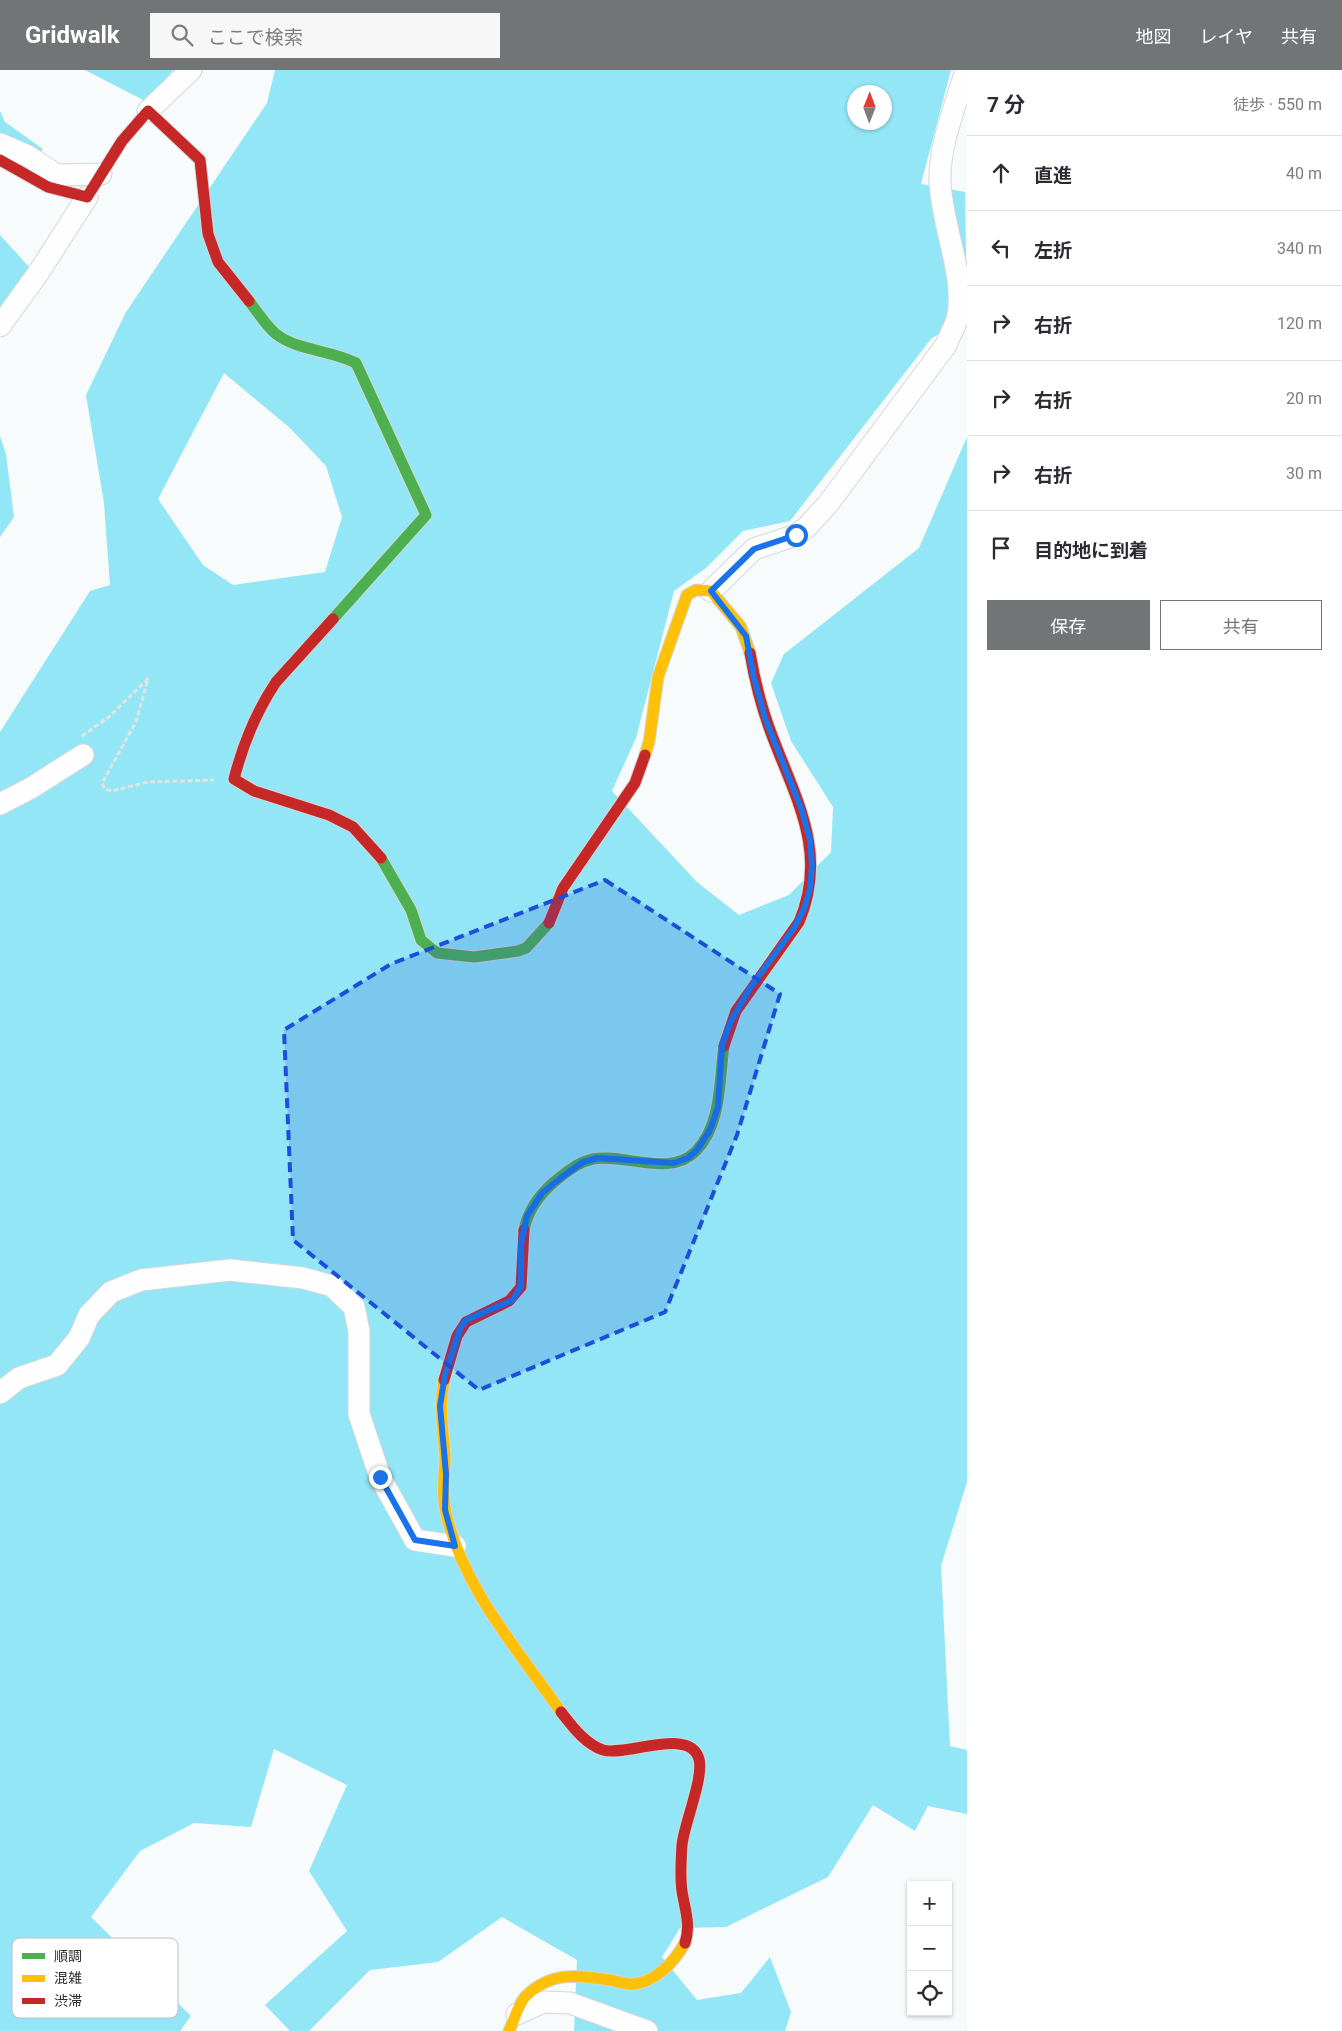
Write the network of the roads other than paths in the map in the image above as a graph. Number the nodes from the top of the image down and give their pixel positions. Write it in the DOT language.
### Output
graph roads {
  1 [pos="191,70"];
  2 [pos="966,70"];
  3 [pos="148,111"];
  4 [pos="0,144"];
  5 [pos="0,160"];
  6 [pos="101,174"];
  7 [pos="87,197"];
  8 [pos="0,326"];
  9 [pos="711,591"];
  10 [pos="81,747"];
  11 [pos="0,804"];
  12 [pos="0,1393"];
  13 [pos="455,1546"];
  14 [pos="513,2023"];
  15 [pos="647,2031"];
  1 -- 3 [label="street"];
  2 -- 9 [label="street"];
  3 -- 6 [label="street"];
  3 -- 9 [label="street"];
  4 -- 6 [label="street"];
  5 -- 7 [label="street"];
  6 -- 7 [label="street"];
  7 -- 8 [label="street"];
  9 -- 13 [label="street"];
  10 -- 11 [label="street"];
  12 -- 13 [label="street"];
  13 -- 14 [label="street"];
  14 -- 15 [label="street"];
}
